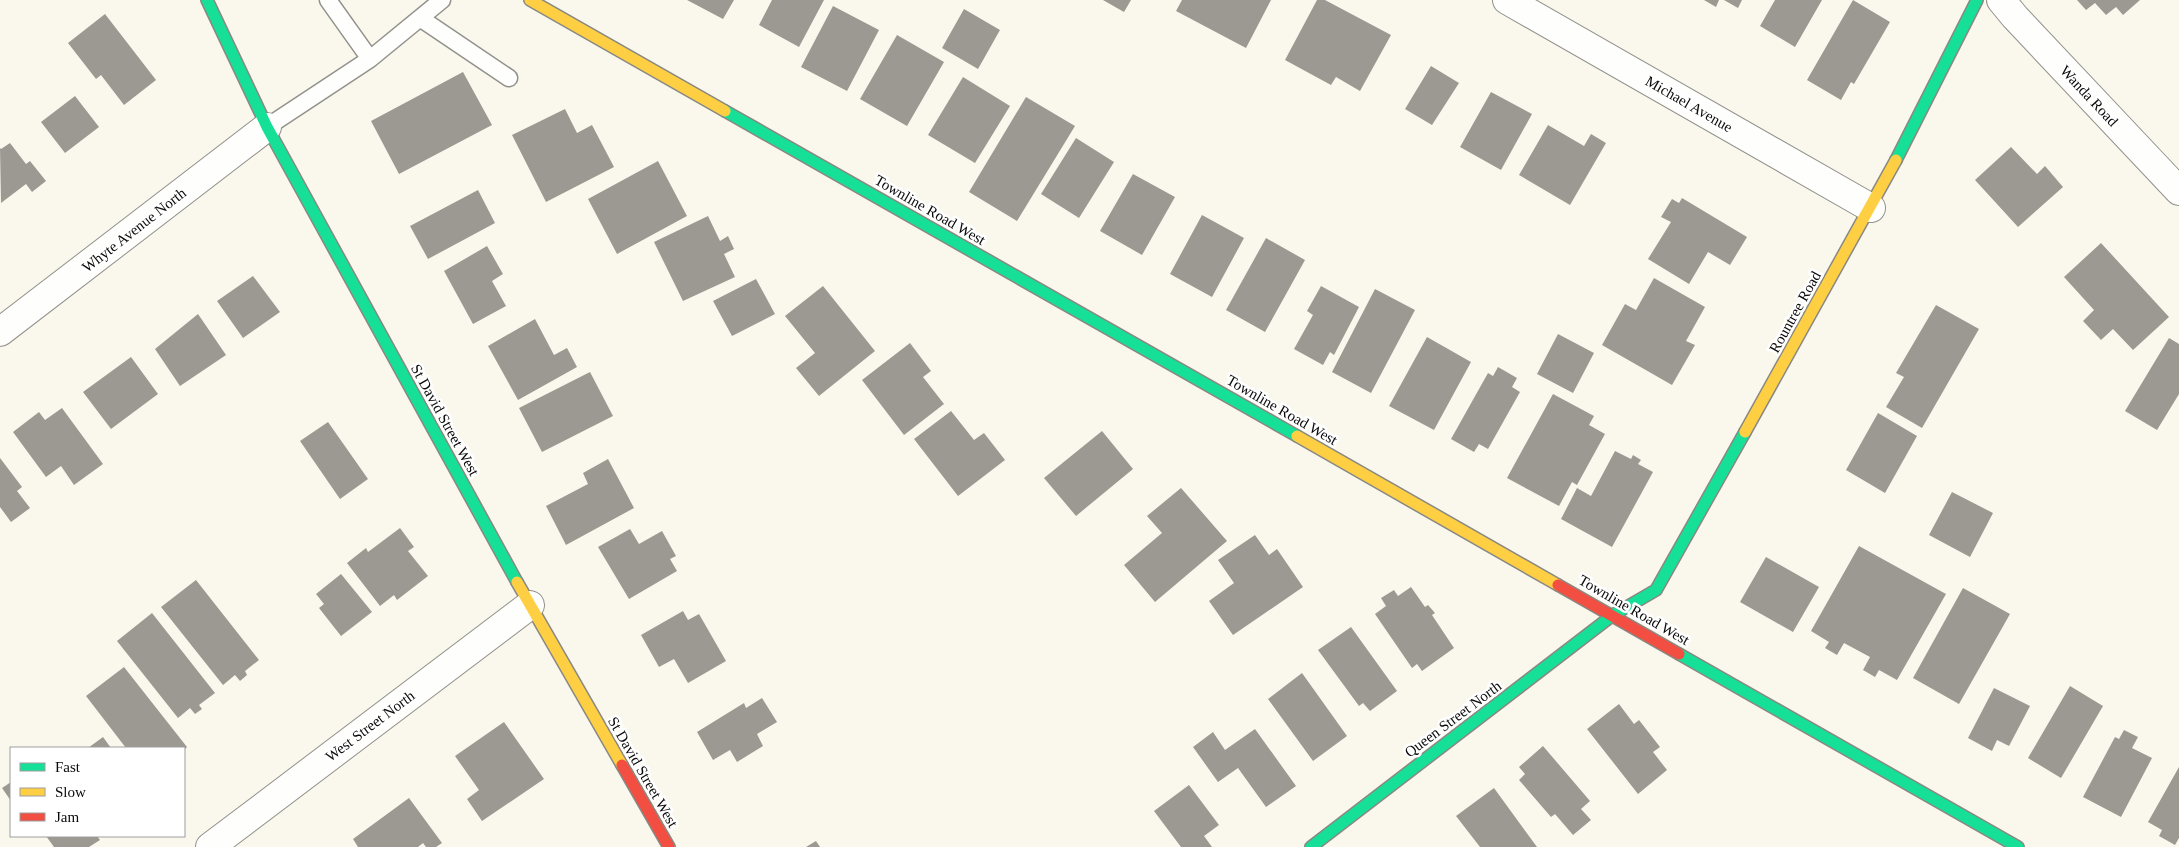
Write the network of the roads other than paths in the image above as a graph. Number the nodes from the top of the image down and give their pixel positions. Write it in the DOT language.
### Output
graph roads {
  1 [pos="207,0"];
  2 [pos="328,0"];
  3 [pos="442,0"];
  4 [pos="530,0"];
  5 [pos="1507,0"];
  6 [pos="1977,0"];
  7 [pos="2001,0"];
  8 [pos="420,18"];
  9 [pos="370,59"];
  10 [pos="509,78"];
  11 [pos="267,127"];
  12 [pos="2179,192"];
  13 [pos="1870,208"];
  14 [pos="0,332"];
  15 [pos="530,605"];
  16 [pos="1613,615"];
  17 [pos="210,847"];
  18 [pos="669,847"];
  19 [pos="1311,847"];
  20 [pos="2018,847"];
  1 -- 11 [label="street, St David Street West"];
  2 -- 9 [label="lane"];
  3 -- 8 [label="lane"];
  4 -- 16 [label="street, Townline Road West"];
  5 -- 13 [label="street, Michael Avenue"];
  6 -- 13 [label="street, Rountree Road"];
  7 -- 12 [label="street, Wanda Road"];
  8 -- 9 [label="lane"];
  8 -- 10 [label="lane"];
  9 -- 11 [label="lane"];
  11 -- 14 [label="street, Whyte Avenue North"];
  11 -- 15 [label="street, St David Street West"];
  13 -- 16 [label="street, Rountree Road"];
  15 -- 17 [label="street, West Street North"];
  15 -- 18 [label="street, St David Street West"];
  16 -- 19 [label="street, Queen Street North"];
  16 -- 20 [label="street, Townline Road West"];
}
